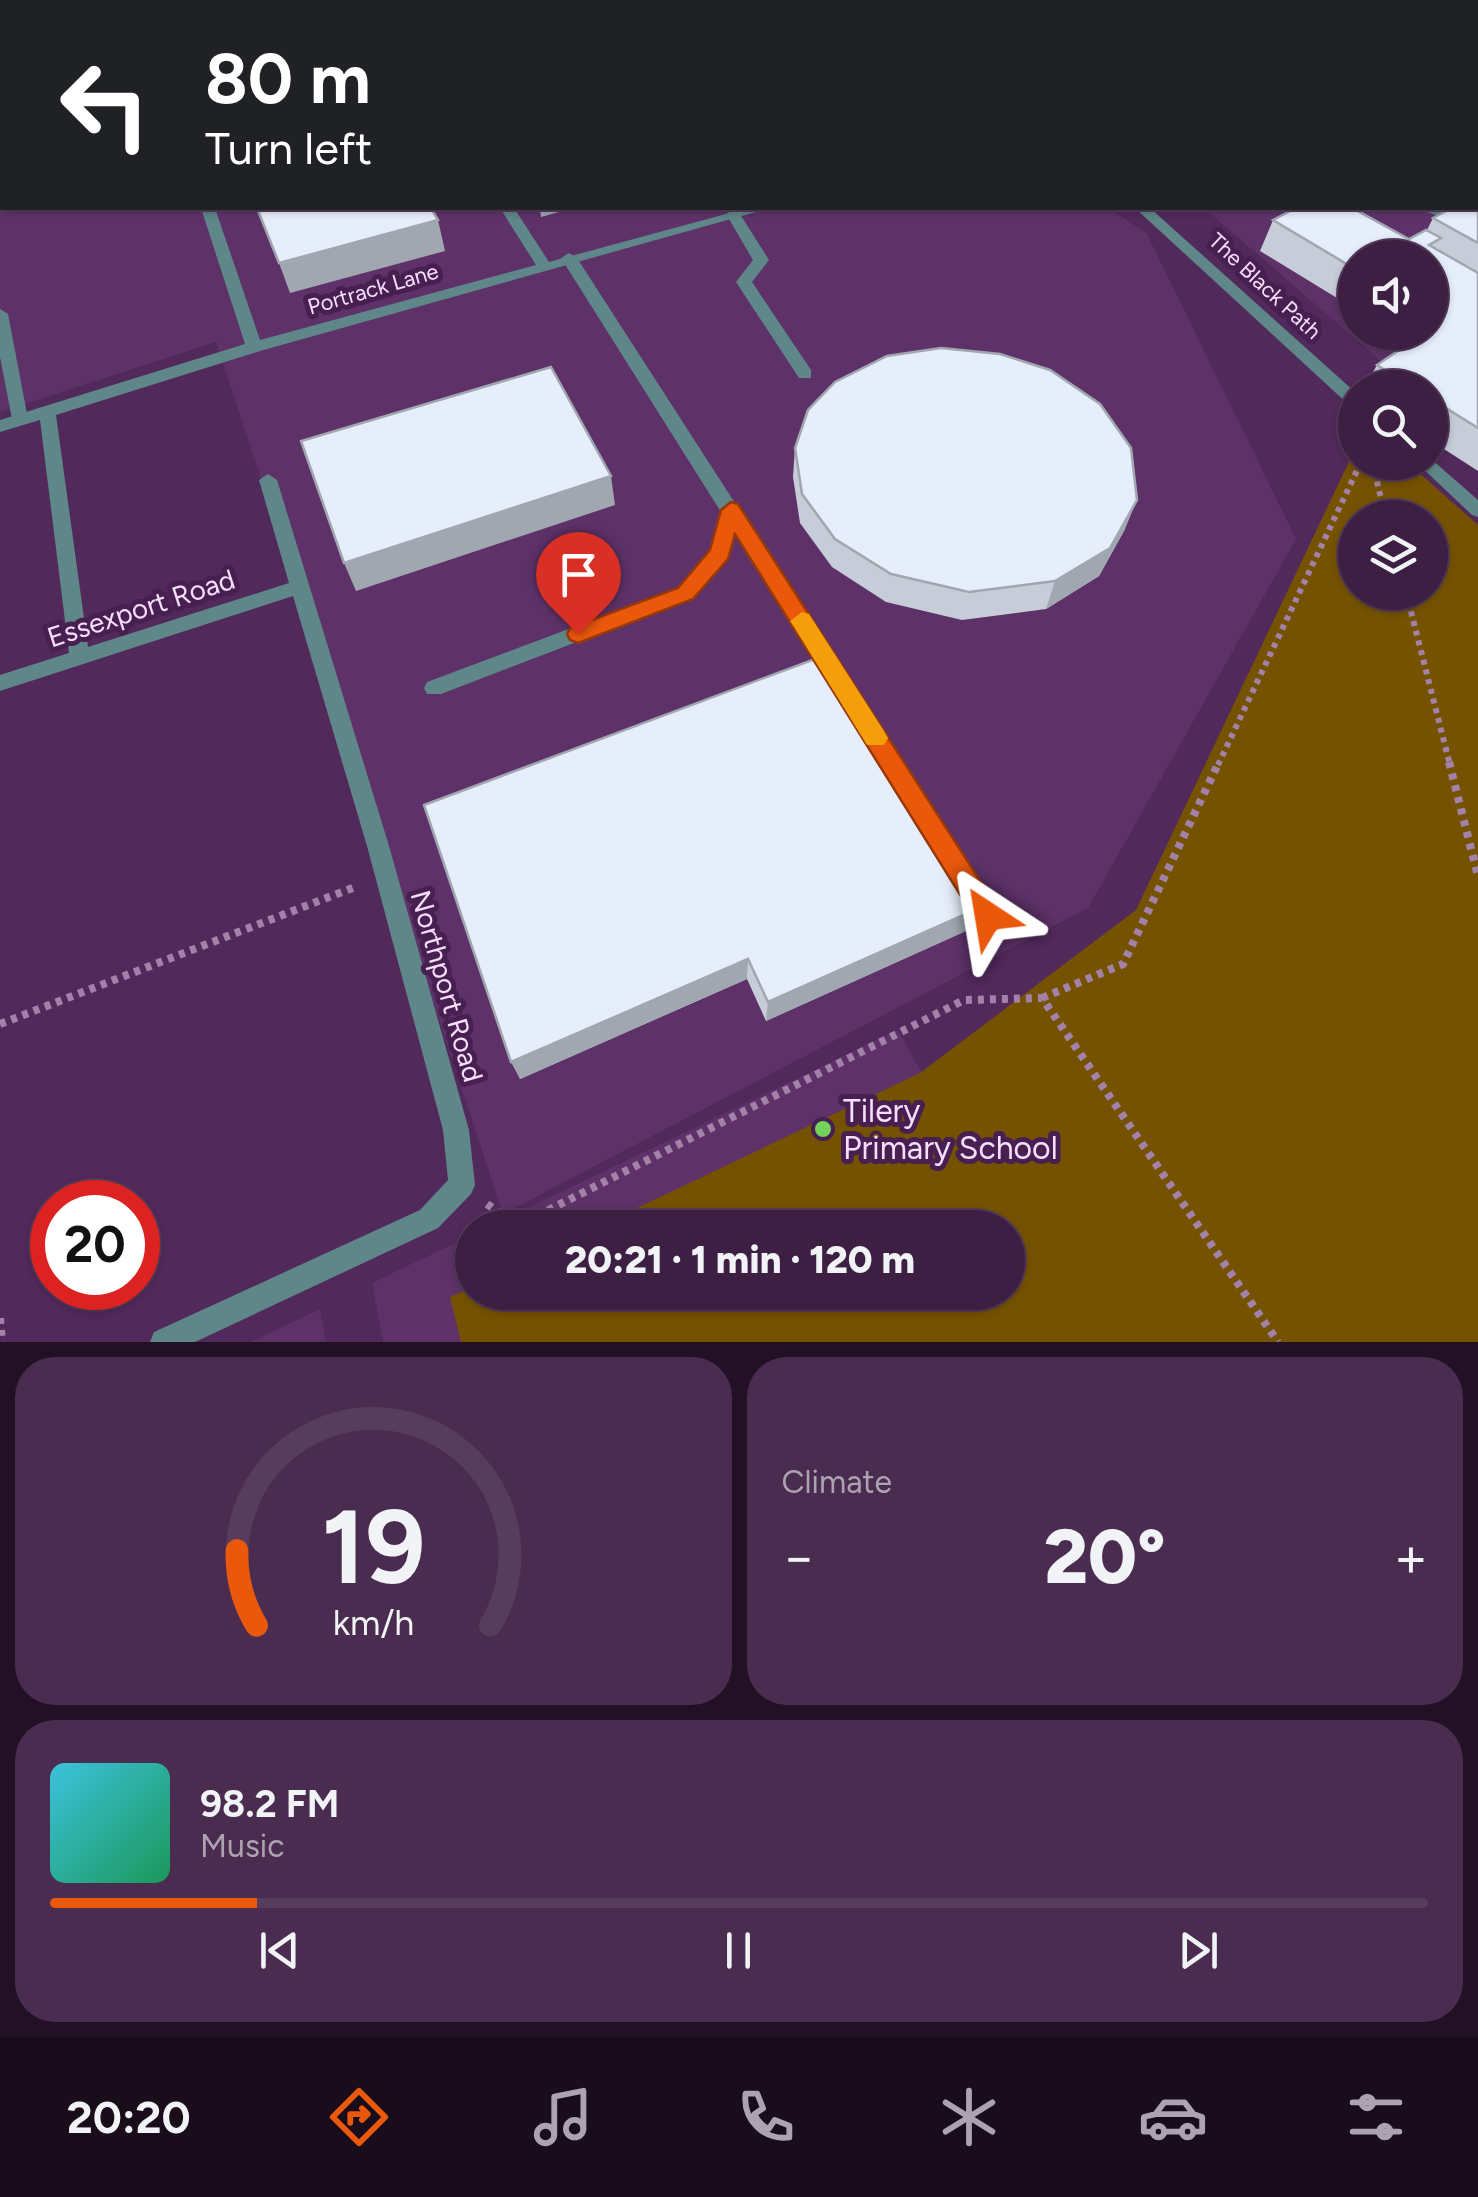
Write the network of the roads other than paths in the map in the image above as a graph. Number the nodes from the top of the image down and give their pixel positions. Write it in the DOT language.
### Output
graph roads {
  1 [pos="209,210"];
  2 [pos="508,210"];
  3 [pos="753,210"];
  4 [pos="1144,210"];
  5 [pos="1429,210"];
  6 [pos="733,214"];
  7 [pos="1478,225"];
  8 [pos="569,258"];
  9 [pos="543,264"];
  10 [pos="0,314"];
  11 [pos="254,346"];
  12 [pos="805,374"];
  13 [pos="1338,386"];
  14 [pos="47,410"];
  15 [pos="20,419"];
  16 [pos="0,426"];
  17 [pos="268,480"];
  18 [pos="1444,480"];
  19 [pos="731,510"];
  20 [pos="1478,510"];
  21 [pos="299,587"];
  22 [pos="79,656"];
  23 [pos="0,683"];
  24 [pos="434,688"];
  25 [pos="988,916"];
  26 [pos="164,1342"];
  1 -- 11 [label="street"];
  2 -- 9 [label="street"];
  3 -- 6 [label="street, Portrack Lane"];
  4 -- 13 [label="street, The Black Path"];
  5 -- 7 [label="street"];
  6 -- 8 [label="street, Portrack Lane"];
  6 -- 12 [label="street"];
  8 -- 9 [label="street, Portrack Lane"];
  8 -- 19 [label="street"];
  9 -- 11 [label="street, Portrack Lane"];
  10 -- 15 [label="street"];
  11 -- 14 [label="street, Portrack Lane"];
  14 -- 15 [label="street, Portrack Lane"];
  14 -- 22 [label="street"];
  15 -- 16 [label="street, Portrack Lane"];
  17 -- 21 [label="street, Northport Road"];
  18 -- 20 [label="street"];
  19 -- 24 [label="street"];
  19 -- 25 [label="street"];
  21 -- 22 [label="street, Essexport Road"];
  21 -- 26 [label="street, Northport Road"];
  22 -- 23 [label="street, Essexport Road"];
}
